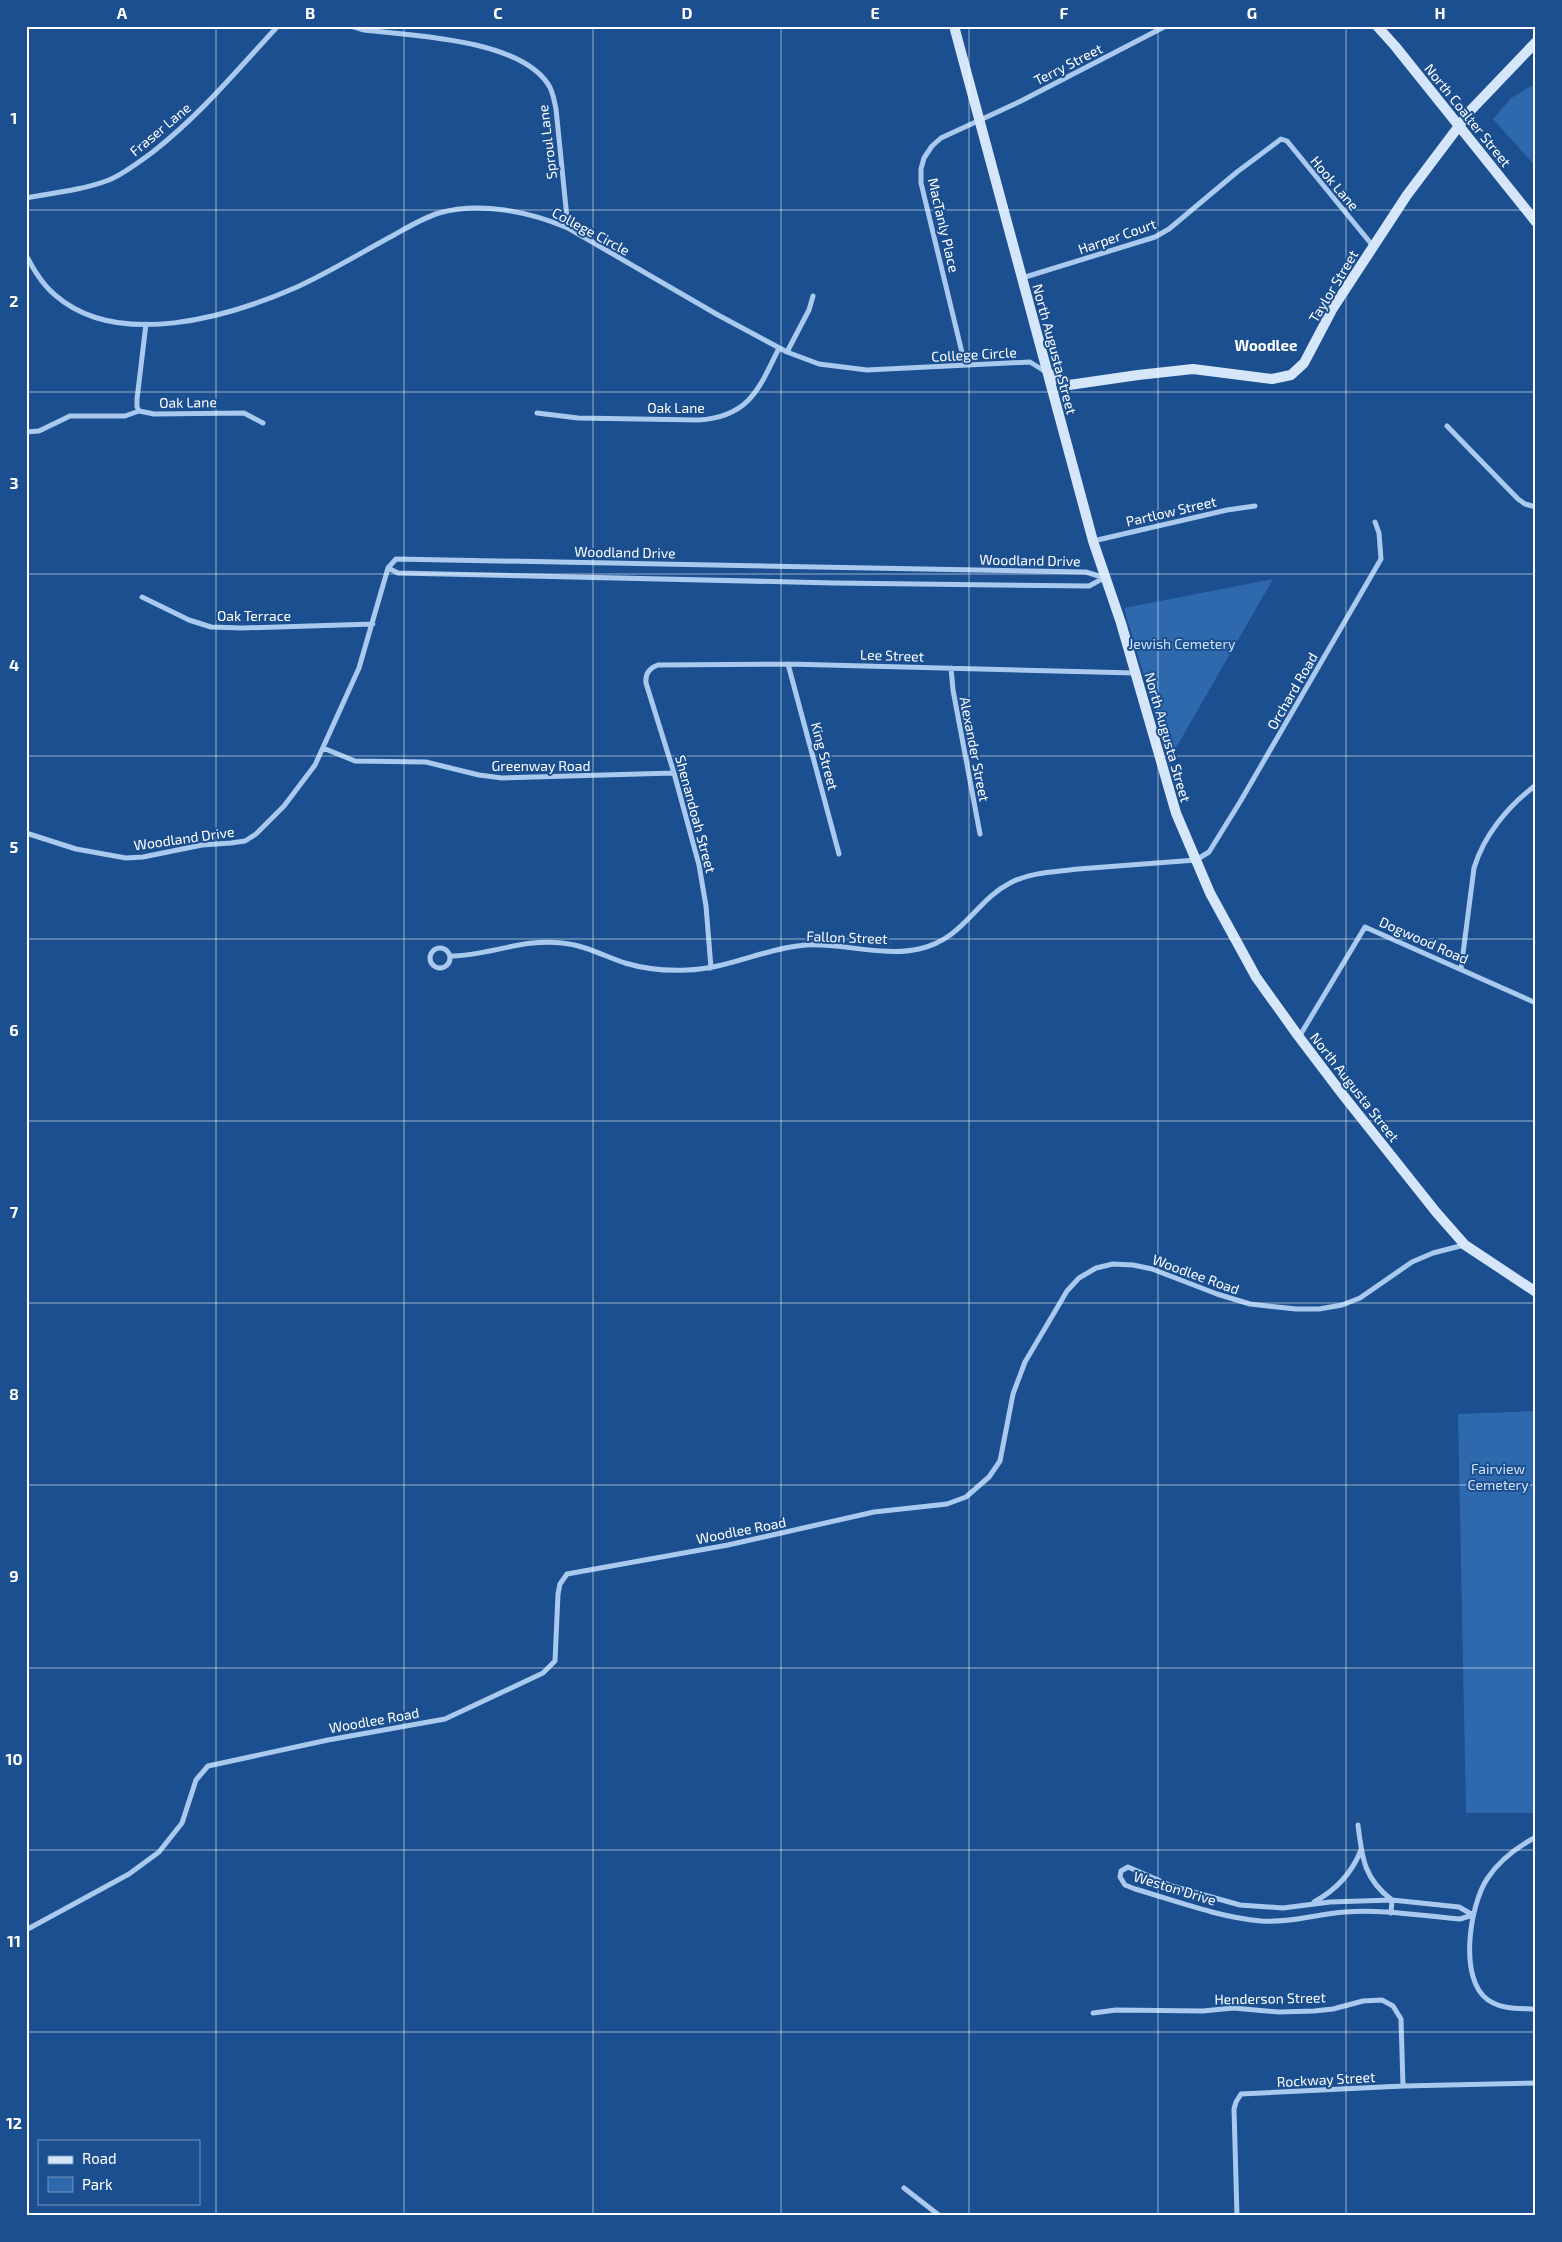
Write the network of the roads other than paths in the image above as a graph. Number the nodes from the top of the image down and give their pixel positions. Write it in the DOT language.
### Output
graph roads {
  1 [pos="278,26"];
  2 [pos="351,26"];
  3 [pos="954,26"];
  4 [pos="1166,26"];
  5 [pos="1377,26"];
  6 [pos="1536,42"];
  7 [pos="981,121"];
  8 [pos="1459,128"];
  9 [pos="1278,139"];
  10 [pos="26,198"];
  11 [pos="1536,222"];
  12 [pos="568,228"];
  13 [pos="1373,246"];
  14 [pos="26,255"];
  15 [pos="1022,278"];
  16 [pos="813,296"];
  17 [pos="146,324"];
  18 [pos="779,348"];
  19 [pos="787,352"];
  20 [pos="965,365"];
  21 [pos="1049,374"];
  22 [pos="139,411"];
  23 [pos="537,413"];
  24 [pos="263,423"];
  25 [pos="1447,426"];
  26 [pos="26,432"];
  27 [pos="1255,506"];
  28 [pos="1536,507"];
  29 [pos="1375,522"];
  30 [pos="1093,541"];
  31 [pos="388,568"];
  32 [pos="1105,578"];
  33 [pos="142,597"];
  34 [pos="373,624"];
  35 [pos="788,664"];
  36 [pos="951,668"];
  37 [pos="649,670"];
  38 [pos="1135,673"];
  39 [pos="323,748"];
  40 [pos="674,773"];
  41 [pos="1536,785"];
  42 [pos="26,833"];
  43 [pos="980,834"];
  44 [pos="839,854"];
  45 [pos="1196,860"];
  46 [pos="450,956"];
  47 [pos="710,968"];
  48 [pos="1461,968"];
  49 [pos="1536,1003"];
  50 [pos="1299,1037"];
  51 [pos="1465,1245"];
  52 [pos="1514,1278"];
  53 [pos="1536,1292"];
  54 [pos="1536,1298"];
  55 [pos="1358,1825"];
  56 [pos="1536,1837"];
  57 [pos="1361,1850"];
  58 [pos="1392,1900"];
  59 [pos="1310,1904"];
  60 [pos="1392,1913"];
  61 [pos="1472,1915"];
  62 [pos="26,1930"];
  63 [pos="1536,2008"];
  64 [pos="1093,2013"];
  65 [pos="1536,2083"];
  66 [pos="1402,2086"];
  67 [pos="904,2188"];
  68 [pos="940,2216"];
  69 [pos="1237,2216"];
  1 -- 10 [label="street, Fraser Lane"];
  2 -- 12 [label="street, Sproul Lane"];
  3 -- 7 [label="main road, North Augusta Street"];
  4 -- 7 [label="street, Terry Street"];
  5 -- 8 [label="main road, North Coalter Street"];
  6 -- 8 [label="main road, Taylor Street"];
  7 -- 15 [label="main road, North Augusta Street"];
  7 -- 20 [label="street, MacTanly Place"];
  8 -- 11 [label="main road, North Coalter Street"];
  8 -- 13 [label="main road, Taylor Street"];
  9 -- 13 [label="street, Hook Lane"];
  9 -- 15 [label="street, Harper Court"];
  12 -- 17 [label="street, College Circle"];
  12 -- 18 [label="street, College Circle"];
  13 -- 21 [label="main road, Taylor Street"];
  14 -- 17 [label="street, College Circle"];
  15 -- 21 [label="main road, North Augusta Street"];
  16 -- 19 [label="street"];
  17 -- 22 [label="street, Oak Lane"];
  18 -- 19 [label="street, College Circle"];
  18 -- 23 [label="street, Oak Lane"];
  19 -- 20 [label="street, College Circle"];
  20 -- 21 [label="street, College Circle"];
  21 -- 30 [label="main road, North Augusta Street"];
  22 -- 24 [label="street, Oak Lane"];
  22 -- 26 [label="street"];
  25 -- 28 [label="street"];
  27 -- 30 [label="street, Partlow Street"];
  29 -- 45 [label="street, Orchard Road"];
  30 -- 32 [label="main road, North Augusta Street"];
  31 -- 32 [label="street, Woodland Drive"];
  31 -- 32 [label="street, Woodland Drive"];
  31 -- 34 [label="street, Woodland Drive"];
  32 -- 38 [label="main road, North Augusta Street"];
  33 -- 34 [label="street, Oak Terrace"];
  34 -- 39 [label="street, Woodland Drive"];
  35 -- 36 [label="street, Lee Street"];
  35 -- 37 [label="street, Lee Street"];
  35 -- 44 [label="street, King Street"];
  36 -- 38 [label="street, Lee Street"];
  36 -- 43 [label="street, Alexander Street"];
  37 -- 40 [label="street, Shenandoah Street"];
  38 -- 45 [label="main road, North Augusta Street"];
  39 -- 40 [label="street, Greenway Road"];
  39 -- 42 [label="street, Woodland Drive"];
  40 -- 47 [label="street, Shenandoah Street"];
  41 -- 48 [label="street"];
  45 -- 47 [label="street, Fallon Street"];
  45 -- 50 [label="main road, North Augusta Street"];
  46 -- 47 [label="street, Fallon Street"];
  48 -- 49 [label="street, Dogwood Road"];
  48 -- 50 [label="street, Dogwood Road"];
  50 -- 51 [label="main road, North Augusta Street"];
  51 -- 52 [label="main road, North Augusta Street"];
  51 -- 62 [label="street, Woodlee Road"];
  52 -- 53 [label="main road, North Augusta Street"];
  52 -- 54 [label="main road"];
  55 -- 57 [label="street"];
  56 -- 61 [label="street"];
  57 -- 58 [label="street"];
  57 -- 59 [label="street"];
  58 -- 59 [label="street, Weston Drive"];
  58 -- 60 [label="street"];
  58 -- 61 [label="street, Weston Drive"];
  59 -- 60 [label="street, Weston Drive"];
  60 -- 61 [label="street, Weston Drive"];
  61 -- 63 [label="street"];
  64 -- 66 [label="street, Henderson Street"];
  65 -- 66 [label="street, Rockway Street"];
  66 -- 69 [label="street, Rockway Street"];
  67 -- 68 [label="street"];
}
